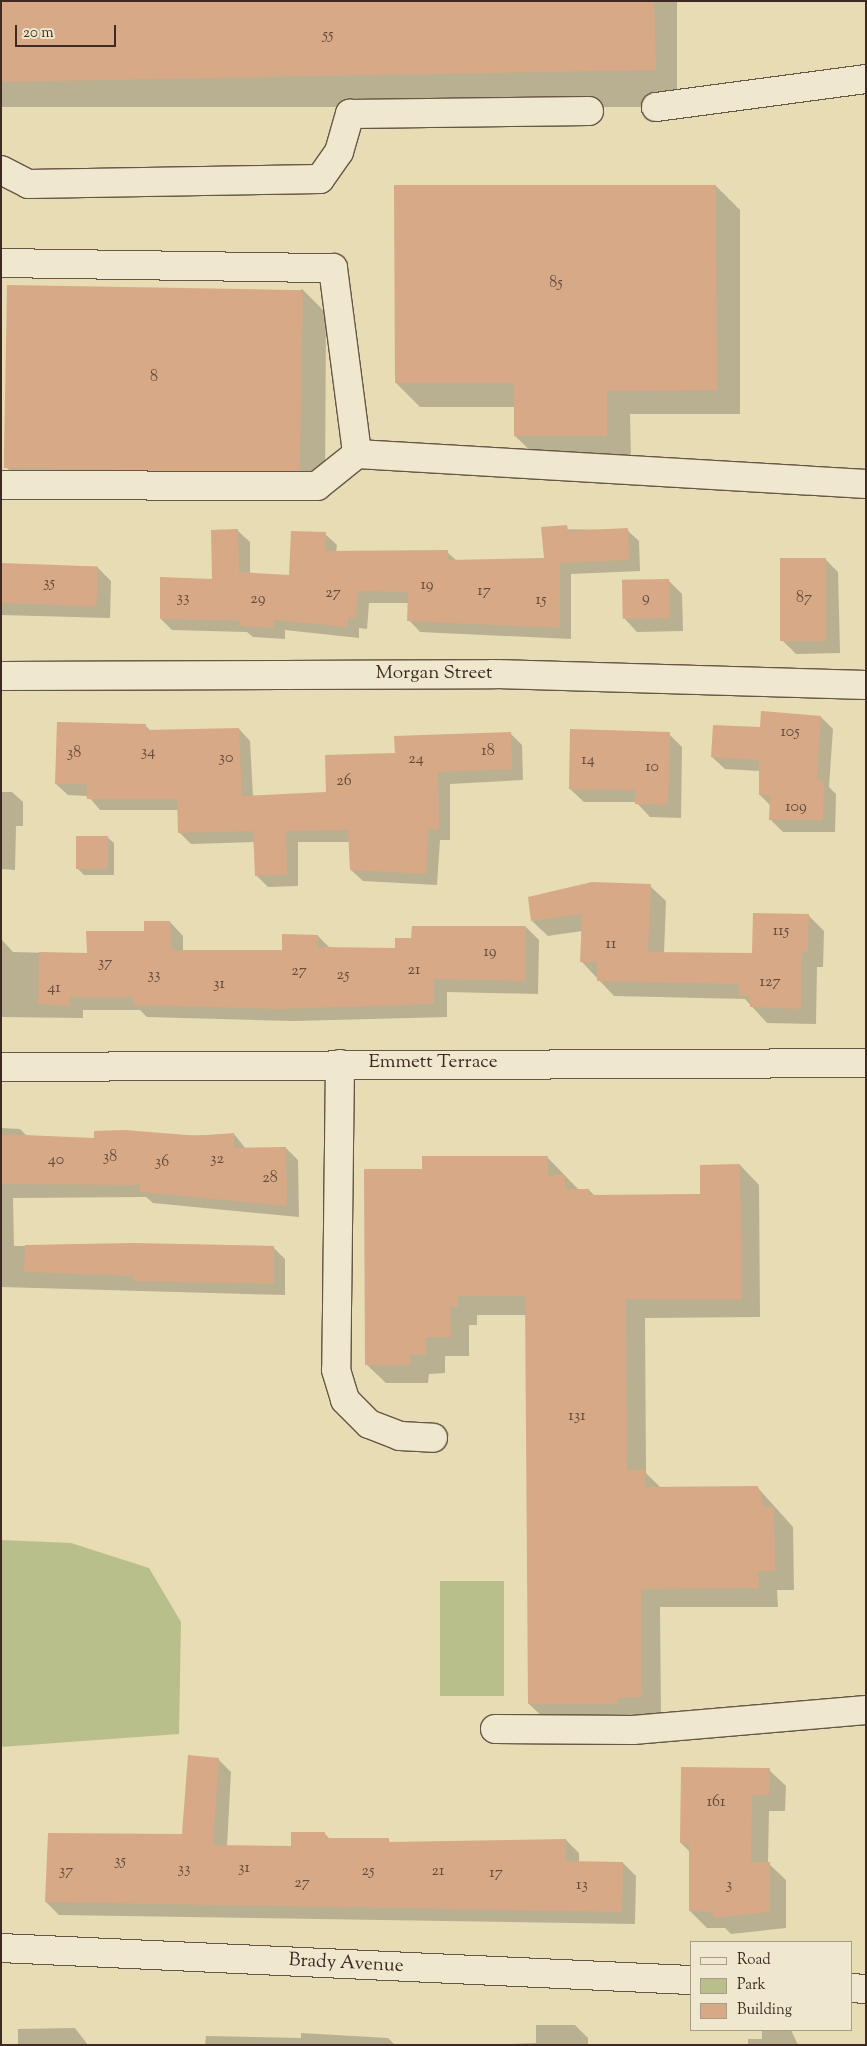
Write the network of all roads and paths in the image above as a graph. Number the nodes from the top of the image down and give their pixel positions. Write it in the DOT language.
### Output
graph roads {
  1 [pos="866,79"];
  2 [pos="656,107"];
  3 [pos="589,111"];
  4 [pos="1,170"];
  5 [pos="1,263"];
  6 [pos="357,454"];
  7 [pos="866,484"];
  8 [pos="1,485"];
  9 [pos="1,676"];
  10 [pos="866,685"];
  11 [pos="866,1063"];
  12 [pos="340,1064"];
  13 [pos="1,1066"];
  14 [pos="433,1438"];
  15 [pos="866,1710"];
  16 [pos="494,1729"];
  17 [pos="1,1948"];
  18 [pos="690,1980"];
  19 [pos="852,1988"];
  20 [pos="866,1989"];
  1 -- 2 [label="street"];
  3 -- 4 [label="street"];
  5 -- 6 [label="street"];
  6 -- 7 [label="street"];
  6 -- 8 [label="street"];
  9 -- 10 [label="street, Morgan Street"];
  11 -- 12 [label="street, Emmett Terrace"];
  12 -- 13 [label="street, Emmett Terrace"];
  12 -- 14 [label="street"];
  15 -- 16 [label="street"];
  17 -- 18 [label="street, Brady Avenue"];
  19 -- 20 [label="street"];
}
